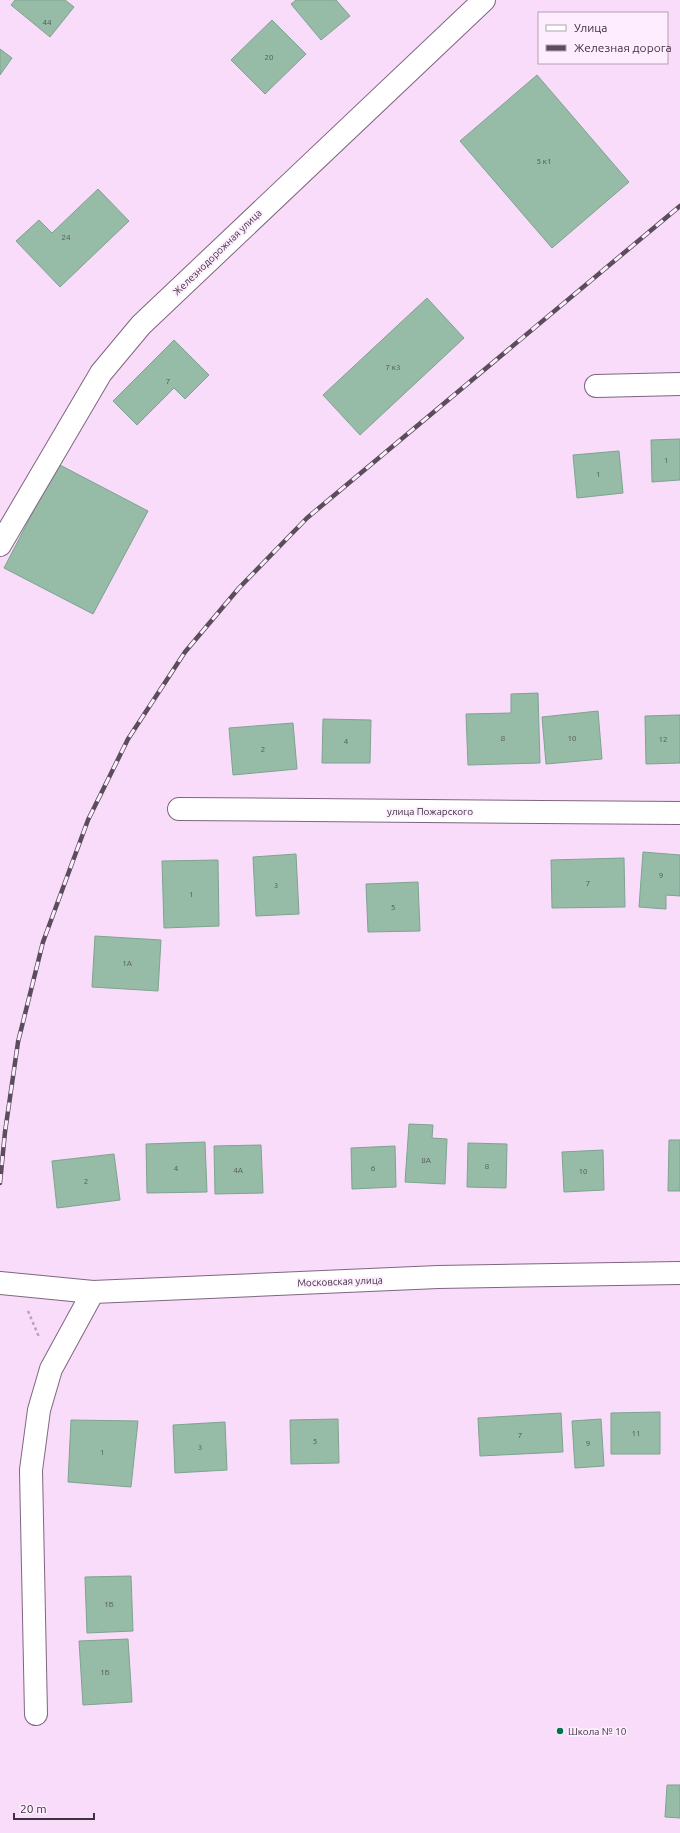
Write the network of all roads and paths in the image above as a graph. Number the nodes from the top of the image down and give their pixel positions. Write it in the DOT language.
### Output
graph roads {
  1 [pos="484,0"];
  2 [pos="680,384"];
  3 [pos="596,386"];
  4 [pos="0,545"];
  5 [pos="179,810"];
  6 [pos="680,813"];
  7 [pos="680,1273"];
  8 [pos="5,1283"];
  9 [pos="94,1292"];
  10 [pos="50,1369"];
  11 [pos="36,1714"];
  1 -- 4 [label="street, Железнодорожная улица"];
  2 -- 3 [label="street"];
  5 -- 6 [label="street, улица Пожарского"];
  7 -- 9 [label="street, Московская улица"];
  8 -- 9 [label="street, Московская улица"];
  8 -- 10 [label="path"];
  9 -- 10 [label="street"];
  10 -- 11 [label="street"];
}
